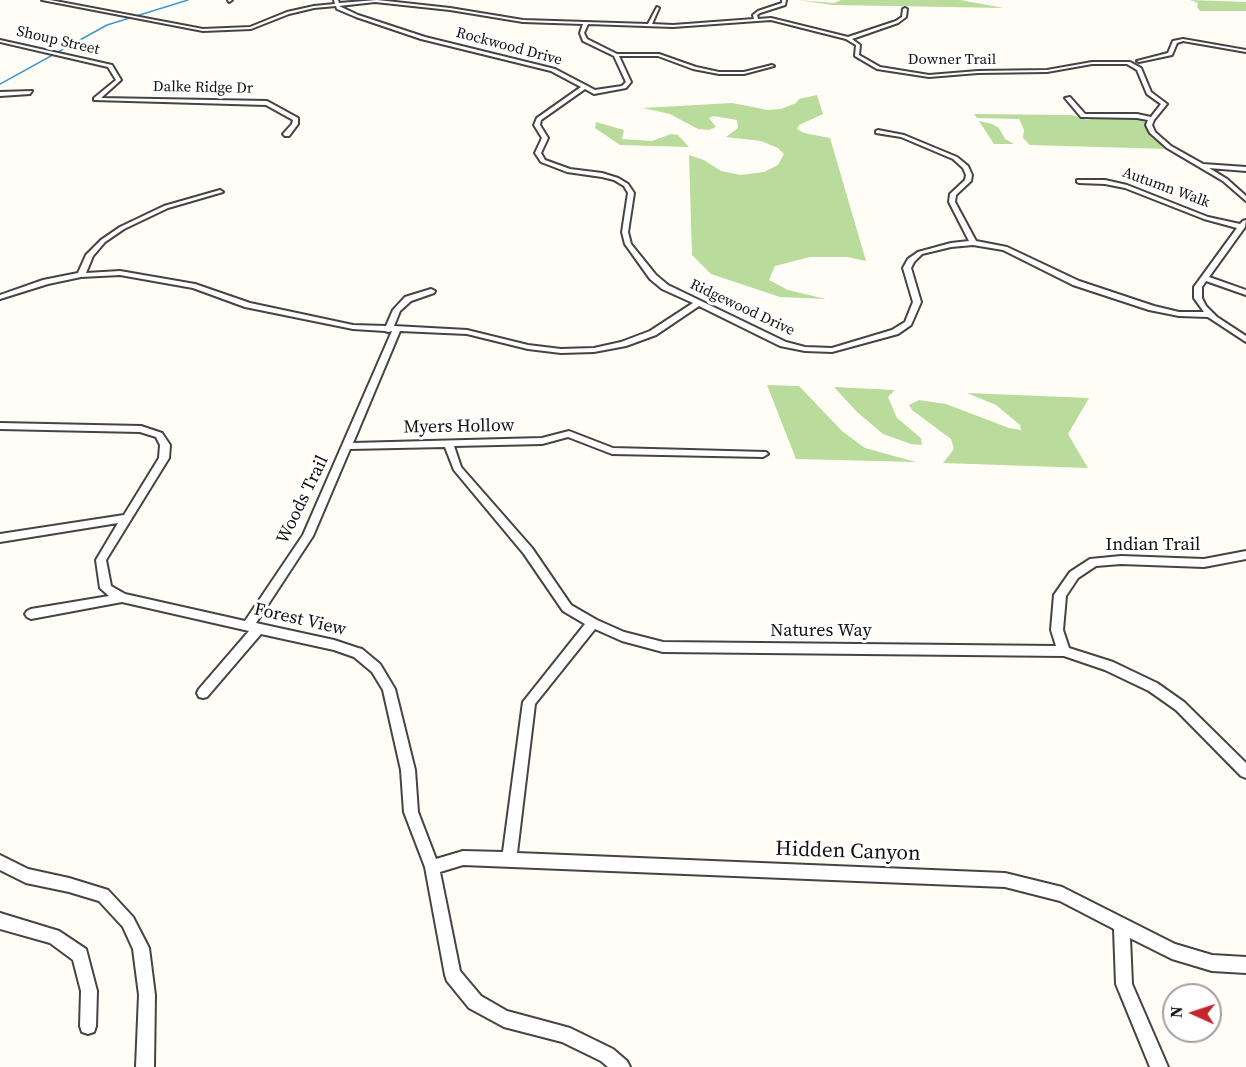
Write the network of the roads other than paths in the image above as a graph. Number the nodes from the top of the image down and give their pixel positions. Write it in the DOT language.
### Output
graph roads {
  1 [pos="44,0"];
  2 [pos="784,0"];
  3 [pos="337,2"];
  4 [pos="657,8"];
  5 [pos="905,9"];
  6 [pos="756,19"];
  7 [pos="586,23"];
  8 [pos="649,26"];
  9 [pos="849,38"];
  10 [pos="0,40"];
  11 [pos="1246,51"];
  12 [pos="616,55"];
  13 [pos="1139,61"];
  14 [pos="772,66"];
  15 [pos="584,88"];
  16 [pos="30,92"];
  17 [pos="103,92"];
  18 [pos="0,93"];
  19 [pos="1068,98"];
  20 [pos="1152,119"];
  21 [pos="878,132"];
  22 [pos="287,135"];
  23 [pos="1201,166"];
  24 [pos="1246,169"];
  25 [pos="1079,182"];
  26 [pos="220,192"];
  27 [pos="1246,199"];
  28 [pos="1244,224"];
  29 [pos="973,243"];
  30 [pos="81,275"];
  31 [pos="1206,279"];
  32 [pos="431,291"];
  33 [pos="1246,293"];
  34 [pos="0,297"];
  35 [pos="699,303"];
  36 [pos="1210,315"];
  37 [pos="392,330"];
  38 [pos="1246,340"];
  39 [pos="0,426"];
  40 [pos="449,445"];
  41 [pos="348,446"];
  42 [pos="763,454"];
  43 [pos="127,518"];
  44 [pos="0,538"];
  45 [pos="1246,555"];
  46 [pos="122,598"];
  47 [pos="31,614"];
  48 [pos="593,623"];
  49 [pos="253,628"];
  50 [pos="1064,651"];
  51 [pos="203,693"];
  52 [pos="1246,772"];
  53 [pos="509,860"];
  54 [pos="0,862"];
  55 [pos="432,867"];
  56 [pos="0,921"];
  57 [pos="1122,924"];
  58 [pos="1246,965"];
  59 [pos="88,1026"];
  60 [pos="145,1067"];
  61 [pos="621,1067"];
  62 [pos="1159,1067"];
  1 -- 3 [label="street"];
  2 -- 6 [label="street"];
  3 -- 7 [label="street"];
  3 -- 15 [label="street, Rockwood Drive"];
  4 -- 8 [label="street"];
  5 -- 9 [label="street"];
  6 -- 8 [label="street"];
  6 -- 9 [label="street"];
  7 -- 8 [label="street"];
  7 -- 12 [label="street, Rockwood Drive"];
  9 -- 20 [label="street, Downer Trail"];
  10 -- 17 [label="street, Shoup Street"];
  11 -- 13 [label="street"];
  12 -- 14 [label="street"];
  12 -- 15 [label="street, Rockwood Drive"];
  15 -- 35 [label="street, Ridgewood Drive"];
  16 -- 18 [label="street"];
  17 -- 22 [label="street, Dalke Ridge Dr"];
  19 -- 20 [label="street"];
  20 -- 23 [label="street"];
  21 -- 29 [label="street"];
  23 -- 24 [label="street"];
  23 -- 27 [label="street"];
  25 -- 28 [label="street, Autumn Walk"];
  26 -- 30 [label="street"];
  28 -- 31 [label="street"];
  29 -- 35 [label="street, Ridgewood Drive"];
  29 -- 36 [label="street, Ridgewood Drive"];
  30 -- 34 [label="street"];
  30 -- 37 [label="street"];
  31 -- 33 [label="street"];
  31 -- 36 [label="street"];
  32 -- 37 [label="street, Woods Trail"];
  35 -- 37 [label="street"];
  36 -- 38 [label="street"];
  37 -- 41 [label="street, Woods Trail"];
  39 -- 43 [label="street"];
  40 -- 41 [label="street, Myers Hollow"];
  40 -- 42 [label="street, Myers Hollow"];
  40 -- 48 [label="street, Natures Way"];
  41 -- 49 [label="street, Woods Trail"];
  43 -- 44 [label="street"];
  43 -- 46 [label="street"];
  45 -- 50 [label="street, Indian Trail"];
  46 -- 47 [label="street"];
  46 -- 49 [label="street, Forest View"];
  48 -- 50 [label="street, Natures Way"];
  48 -- 53 [label="street"];
  49 -- 51 [label="street, Woods Trail"];
  49 -- 55 [label="street, Forest View"];
  50 -- 52 [label="street, Natures Way"];
  53 -- 55 [label="street, Hidden Canyon"];
  53 -- 57 [label="street, Hidden Canyon"];
  54 -- 60 [label="street"];
  55 -- 61 [label="street, Forest View"];
  56 -- 59 [label="street"];
  57 -- 58 [label="street, Hidden Canyon"];
  57 -- 62 [label="street"];
}
